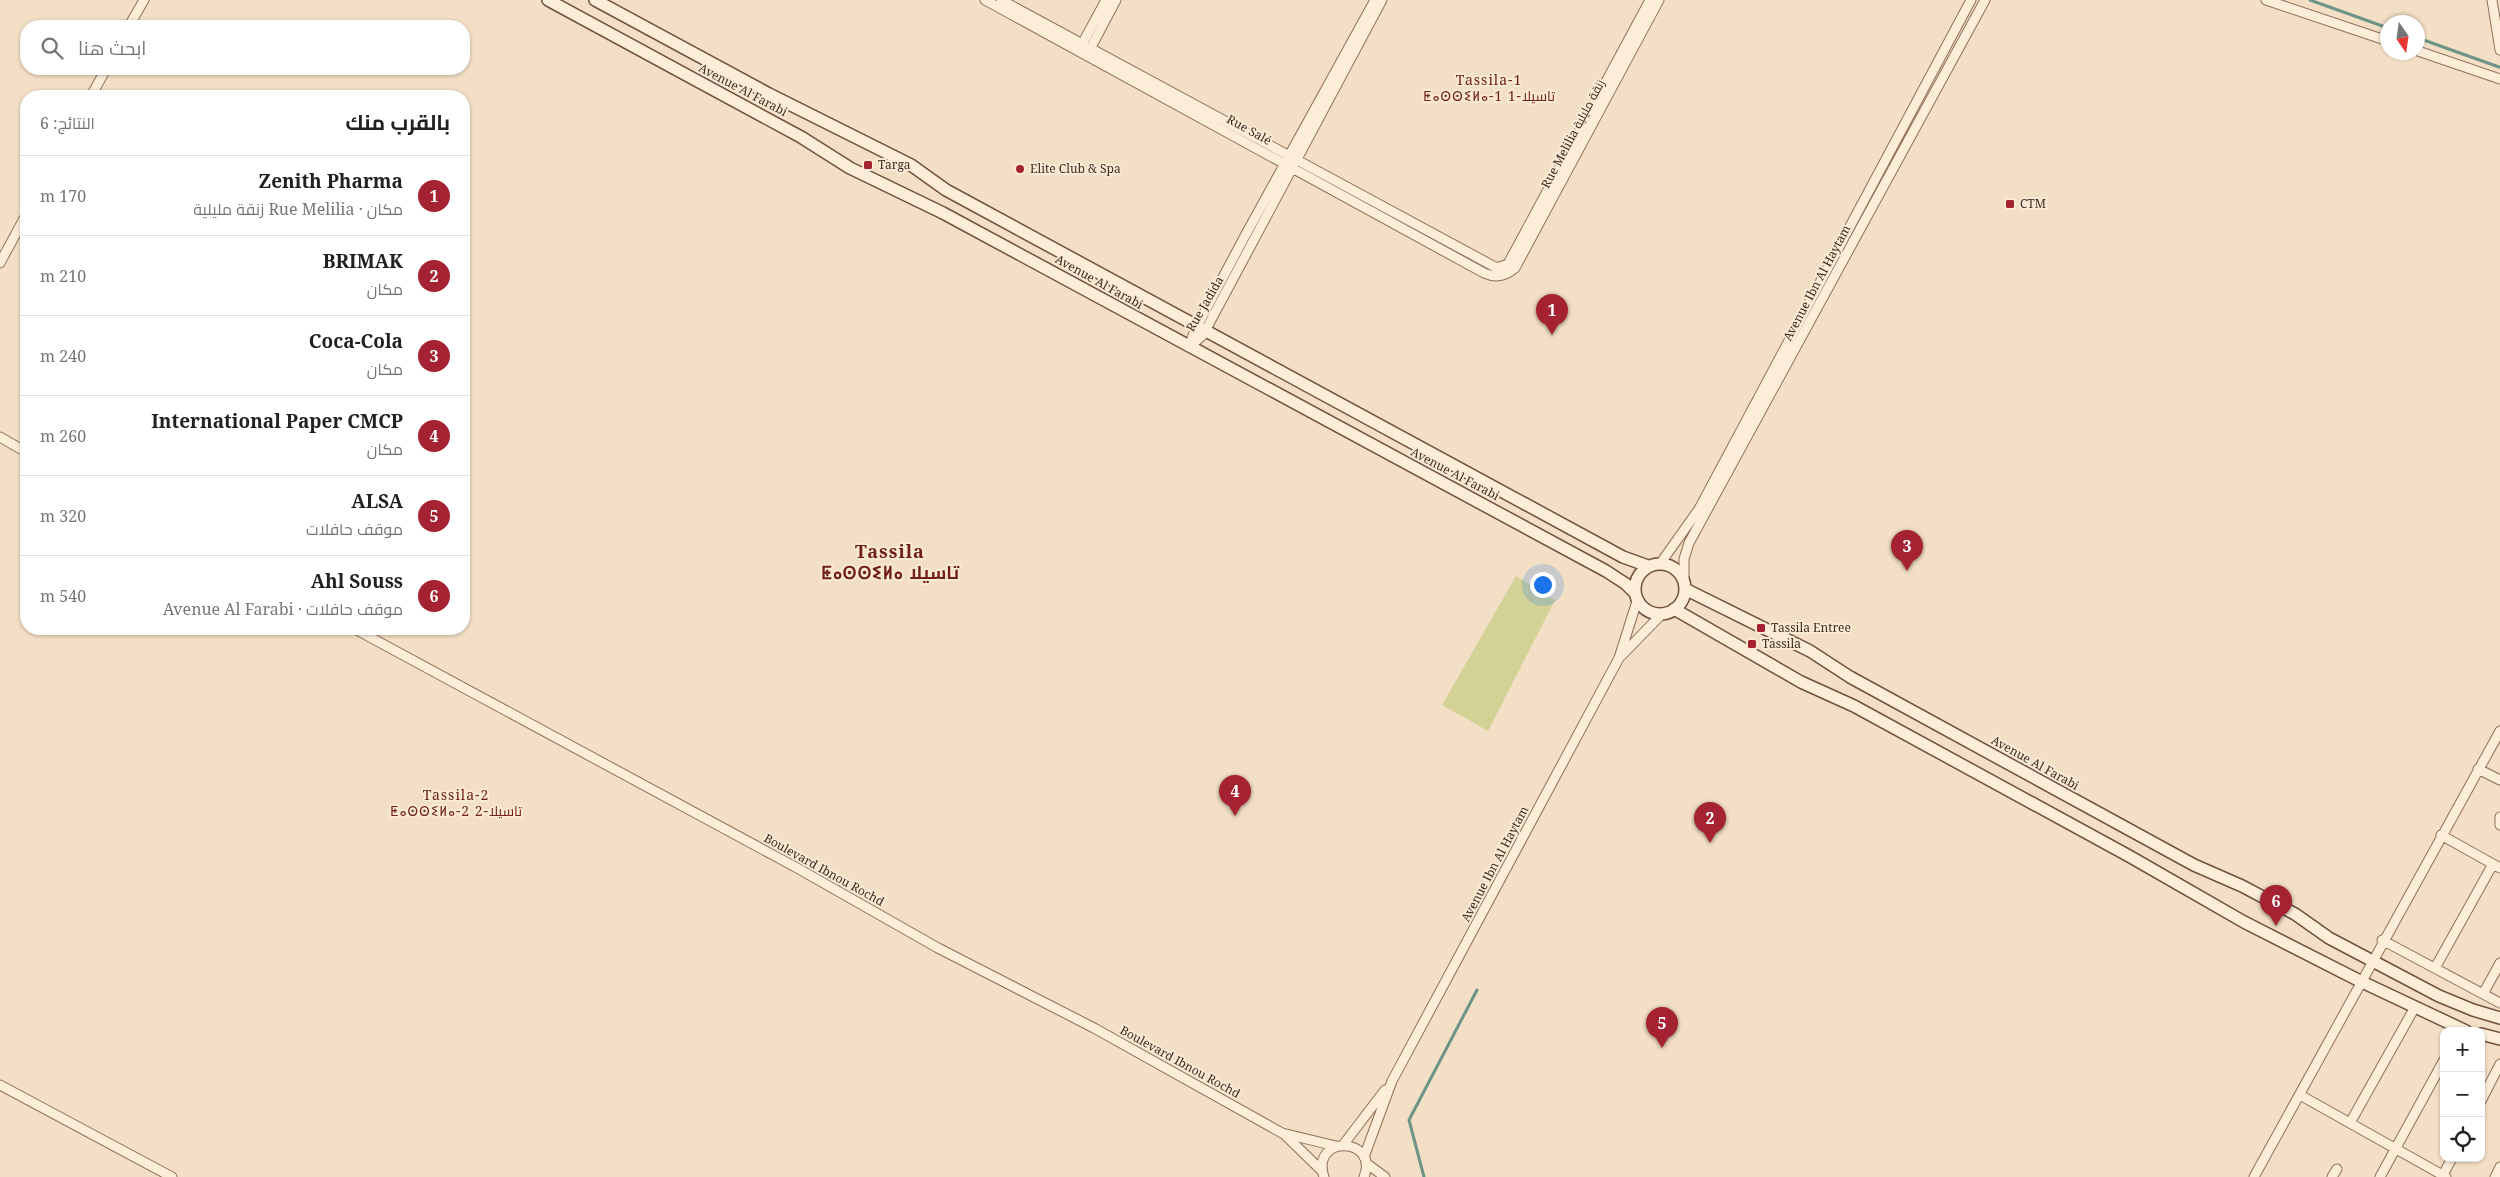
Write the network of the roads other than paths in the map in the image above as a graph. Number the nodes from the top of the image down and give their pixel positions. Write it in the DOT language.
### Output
graph roads {
  1 [pos="144,0"];
  2 [pos="548,0"];
  3 [pos="595,0"];
  4 [pos="985,0"];
  5 [pos="1001,0"];
  6 [pos="1106,0"];
  7 [pos="1116,0"];
  8 [pos="1375,0"];
  9 [pos="1382,0"];
  10 [pos="1650,0"];
  11 [pos="1660,0"];
  12 [pos="1971,0"];
  13 [pos="1985,0"];
  14 [pos="2266,0"];
  15 [pos="2492,0"];
  16 [pos="132,20"];
  17 [pos="2380,38"];
  18 [pos="1084,50"];
  19 [pos="2500,50"];
  20 [pos="2425,53"];
  21 [pos="103,75"];
  22 [pos="2500,79"];
  23 [pos="94,90"];
  24 [pos="1291,162"];
  25 [pos="1883,164"];
  26 [pos="1893,168"];
  27 [pos="20,226"];
  28 [pos="0,263"];
  29 [pos="1501,271"];
  30 [pos="1202,327"];
  31 [pos="1189,347"];
  32 [pos="0,437"];
  33 [pos="20,449"];
  34 [pos="1660,564"];
  35 [pos="1648,566"];
  36 [pos="1684,585"];
  37 [pos="1636,597"];
  38 [pos="1674,609"];
  39 [pos="1662,614"];
  40 [pos="366,635"];
  41 [pos="1619,658"];
  42 [pos="2500,731"];
  43 [pos="2478,768"];
  44 [pos="2500,780"];
  45 [pos="2500,817"];
  46 [pos="2500,825"];
  47 [pos="2441,835"];
  48 [pos="2497,866"];
  49 [pos="2382,940"];
  50 [pos="2372,960"];
  51 [pos="2500,963"];
  52 [pos="2435,968"];
  53 [pos="2360,981"];
  54 [pos="2483,994"];
  55 [pos="2500,1003"];
  56 [pos="2415,1007"];
  57 [pos="2500,1018"];
  58 [pos="2456,1027"];
  59 [pos="2485,1035"];
  60 [pos="2500,1039"];
  61 [pos="2500,1064"];
  62 [pos="2440,1067"];
  63 [pos="1392,1082"];
  64 [pos="0,1085"];
  65 [pos="2485,1093"];
  66 [pos="2300,1095"];
  67 [pos="2350,1123"];
  68 [pos="1282,1133"];
  69 [pos="1339,1146"];
  70 [pos="2395,1149"];
  71 [pos="1365,1160"];
  72 [pos="2450,1162"];
  73 [pos="2500,1167"];
  74 [pos="1323,1174"];
  75 [pos="2445,1176"];
  76 [pos="172,1177"];
  77 [pos="1364,1177"];
  78 [pos="1385,1177"];
  79 [pos="2254,1177"];
  80 [pos="2380,1177"];
  81 [pos="2495,1177"];
  1 -- 16 [label="street"];
  2 -- 31 [label="street, Avenue Al Farabi"];
  3 -- 30 [label="street, Avenue Al Farabi"];
  4 -- 18 [label="street, Rue Salé"];
  5 -- 18 [label="street, Rue Salé"];
  6 -- 18 [label="street"];
  7 -- 18 [label="street"];
  8 -- 24 [label="street, Rue Jadida"];
  9 -- 24 [label="street, Rue Jadida"];
  10 -- 29 [label="street, Rue Melilia زنقة مليلية"];
  11 -- 29 [label="street, Rue Melilia زنقة مليلية"];
  12 -- 25 [label="street, Avenue Ibn Al Haytam"];
  13 -- 26 [label="street, Avenue Ibn Al Haytam"];
  14 -- 17 [label="street"];
  15 -- 19 [label="street"];
  18 -- 24 [label="street, Rue Salé"];
  20 -- 22 [label="street"];
  21 -- 23 [label="street"];
  24 -- 29 [label="street, Rue Salé"];
  24 -- 30 [label="street, Rue Jadida"];
  25 -- 26 [label="street"];
  25 -- 34 [label="street, Avenue Ibn Al Haytam"];
  26 -- 36 [label="street, Avenue Ibn Al Haytam"];
  27 -- 28 [label="street"];
  30 -- 31 [label="street, Rue Jadida"];
  30 -- 35 [label="street, Avenue Al Farabi"];
  31 -- 37 [label="street, Avenue Al Farabi"];
  32 -- 33 [label="street"];
  34 -- 35 [label="street"];
  34 -- 36 [label="street"];
  35 -- 37 [label="street"];
  36 -- 38 [label="street"];
  36 -- 50 [label="street, Avenue Al Farabi"];
  37 -- 39 [label="street"];
  37 -- 41 [label="street, Avenue Ibn Al Haytam"];
  38 -- 39 [label="street"];
  38 -- 53 [label="street"];
  39 -- 41 [label="street, Avenue Ibn Al Haytam"];
  40 -- 68 [label="street, Boulevard Ibnou Rochd"];
  41 -- 63 [label="street, Avenue Ibn Al Haytam"];
  42 -- 43 [label="street"];
  43 -- 44 [label="street"];
  43 -- 47 [label="street"];
  45 -- 46 [label="street"];
  47 -- 48 [label="street"];
  47 -- 49 [label="street"];
  48 -- 52 [label="street"];
  49 -- 50 [label="street"];
  49 -- 52 [label="street"];
  50 -- 53 [label="street"];
  50 -- 57 [label="street, Avenue Al Farabi"];
  51 -- 54 [label="street"];
  52 -- 54 [label="street"];
  53 -- 56 [label="street"];
  53 -- 66 [label="street"];
  54 -- 55 [label="street"];
  56 -- 58 [label="street"];
  56 -- 67 [label="street"];
  59 -- 60 [label="street"];
  61 -- 65 [label="street"];
  62 -- 70 [label="street"];
  63 -- 69 [label="street, Avenue Ibn Al Haytam"];
  63 -- 71 [label="street, Avenue Ibn Al Haytam"];
  64 -- 76 [label="street"];
  66 -- 67 [label="street"];
  66 -- 79 [label="street"];
  67 -- 70 [label="street"];
  68 -- 69 [label="street, Boulevard Ibnou Rochd"];
  68 -- 74 [label="street, Boulevard Ibnou Rochd"];
  69 -- 71 [label="street, Boulevard Ibnou Rochd"];
  69 -- 74 [label="street, Avenue Ibn Al Haytam"];
  70 -- 75 [label="street"];
  70 -- 80 [label="street"];
  71 -- 77 [label="street, Avenue Ibn Al Haytam"];
  71 -- 78 [label="street"];
  72 -- 75 [label="street"];
  73 -- 81 [label="street"];
}
